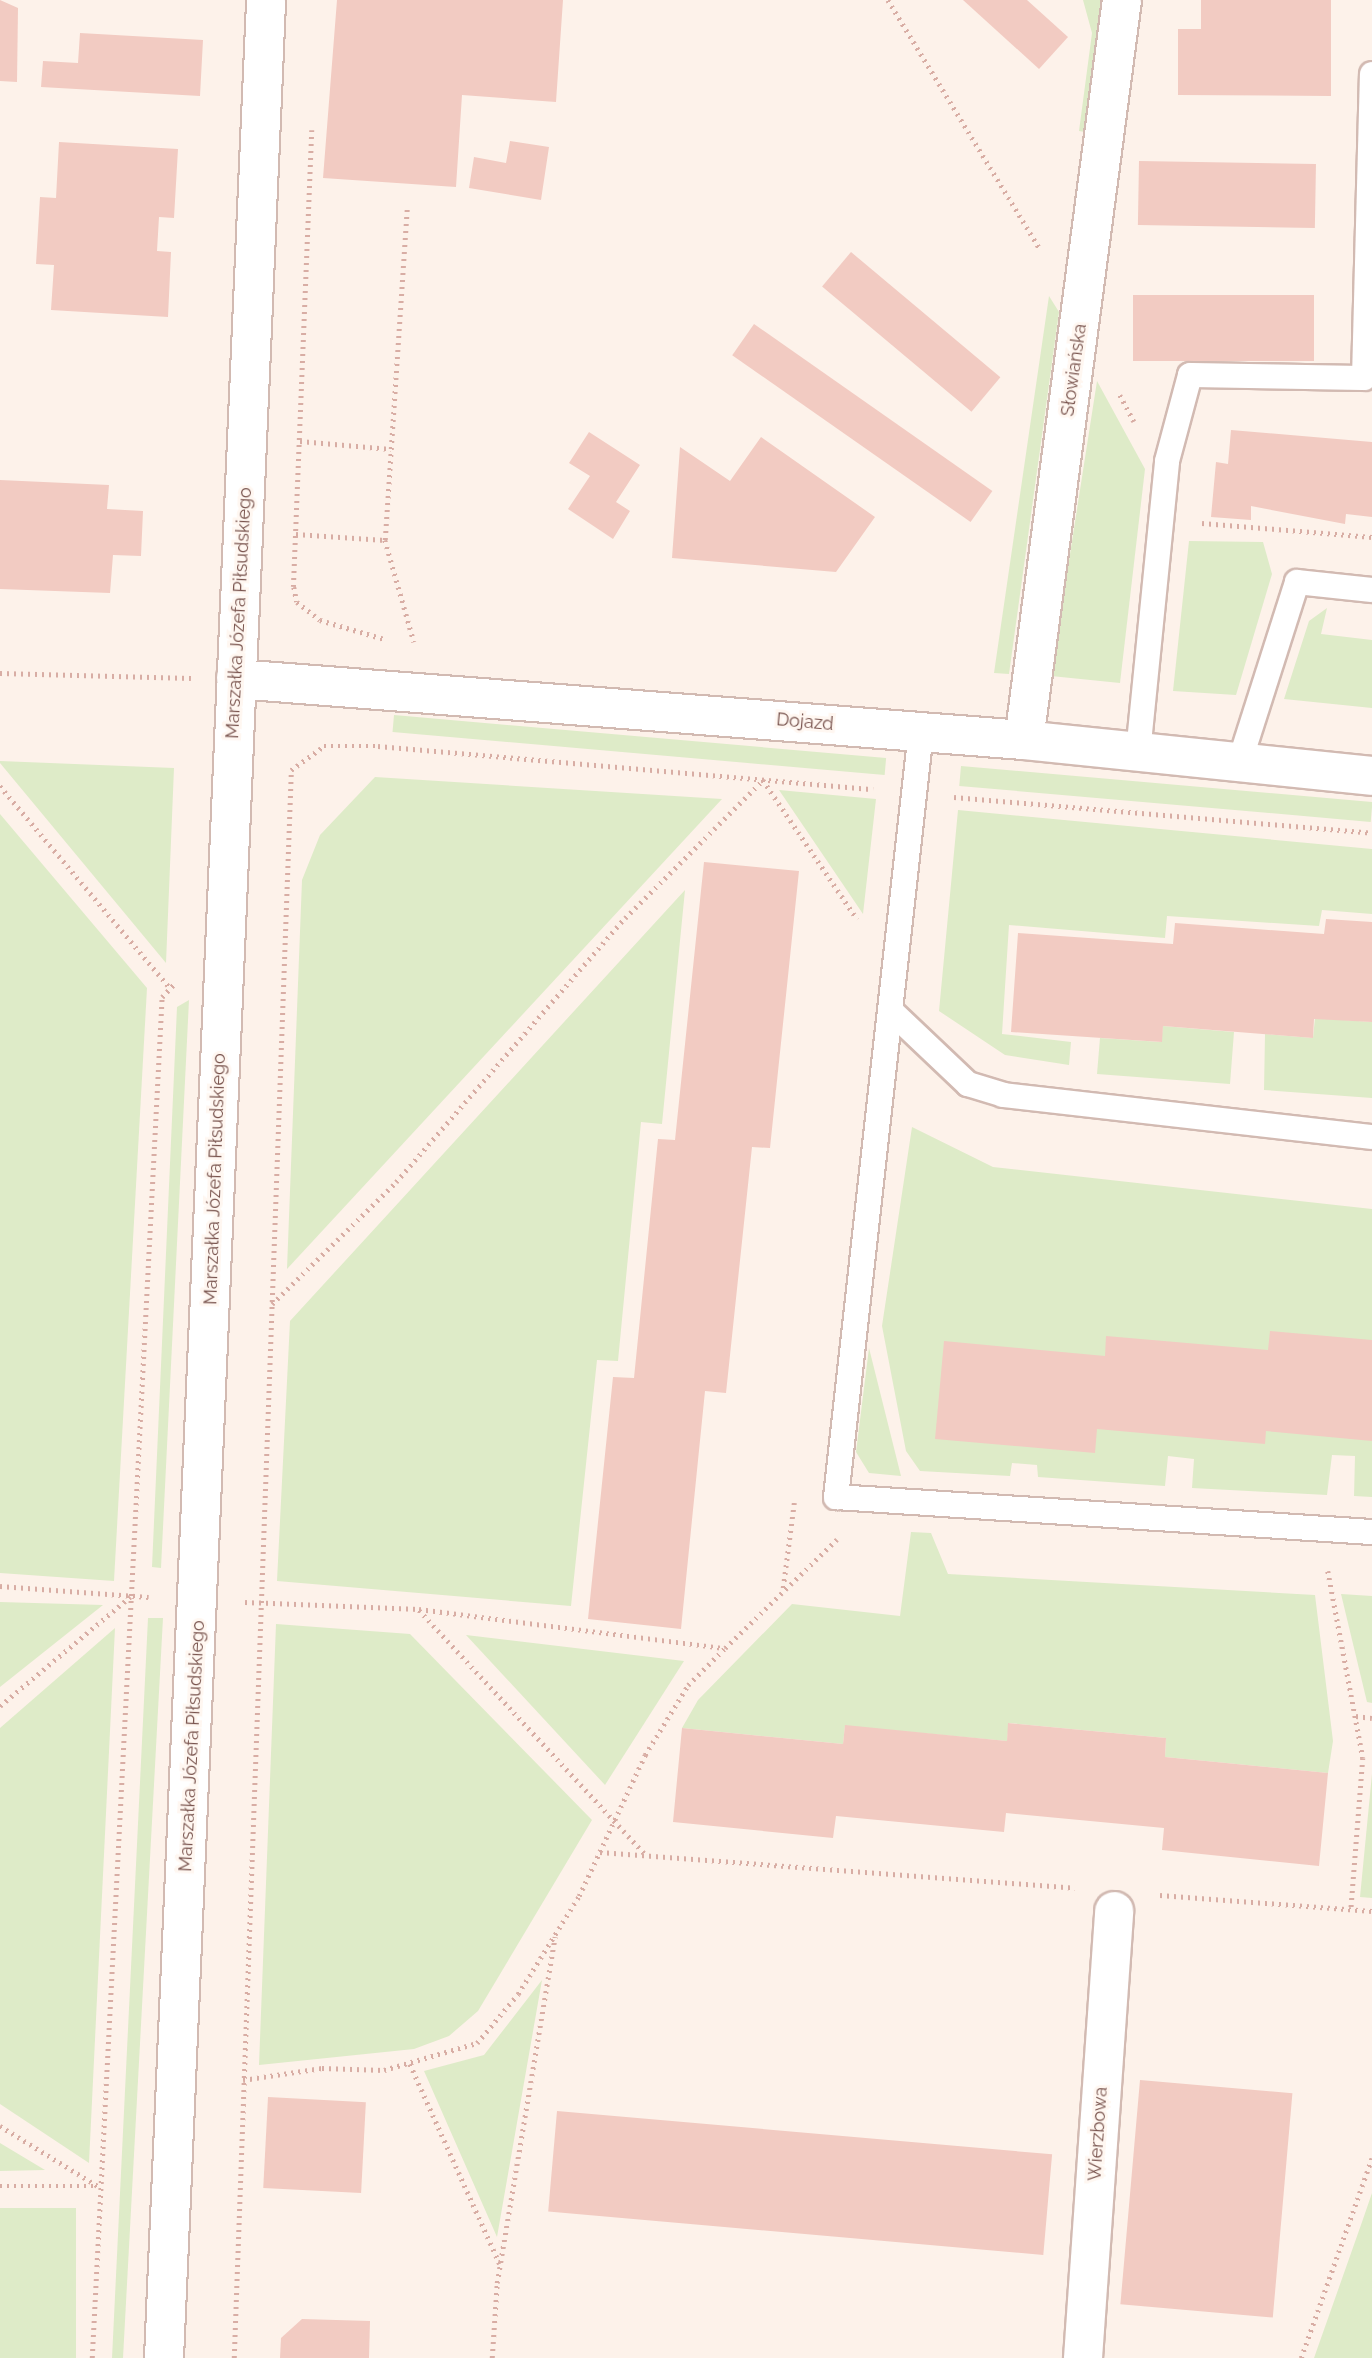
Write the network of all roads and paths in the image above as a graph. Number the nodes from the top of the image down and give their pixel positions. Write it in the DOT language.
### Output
graph roads {
  1 [pos="266,0"];
  2 [pos="1122,0"];
  3 [pos="1372,74"];
  4 [pos="312,121"];
  5 [pos="407,206"];
  6 [pos="300,442"];
  7 [pos="391,449"];
  8 [pos="1189,522"];
  9 [pos="296,534"];
  10 [pos="1372,537"];
  11 [pos="385,540"];
  12 [pos="1372,590"];
  13 [pos="385,639"];
  14 [pos="414,642"];
  15 [pos="0,673"];
  16 [pos="199,678"];
  17 [pos="236,679"];
  18 [pos="921,731"];
  19 [pos="1024,740"];
  20 [pos="378,746"];
  21 [pos="1138,753"];
  22 [pos="1240,764"];
  23 [pos="1372,776"];
  24 [pos="0,786"];
  25 [pos="861,925"];
  26 [pos="170,988"];
  27 [pos="163,997"];
  28 [pos="892,1012"];
  29 [pos="1372,1137"];
  30 [pos="271,1305"];
  31 [pos="887,1501"];
  32 [pos="1320,1528"];
  33 [pos="1372,1532"];
  34 [pos="0,1586"];
  35 [pos="131,1596"];
  36 [pos="199,1599"];
  37 [pos="261,1602"];
  38 [pos="419,1609"];
  39 [pos="724,1648"];
  40 [pos="0,1706"];
  41 [pos="1356,1716"];
  42 [pos="1372,1718"];
  43 [pos="614,1821"];
  44 [pos="600,1852"];
  45 [pos="646,1855"];
  46 [pos="1115,1898"];
  47 [pos="1351,1910"];
  48 [pos="1372,1911"];
  49 [pos="556,1933"];
  50 [pos="410,2064"];
  51 [pos="243,2080"];
  52 [pos="0,2126"];
  53 [pos="1372,2158"];
  54 [pos="0,2186"];
  55 [pos="501,2267"];
  56 [pos="92,2358"];
  57 [pos="164,2358"];
  58 [pos="234,2358"];
  59 [pos="492,2358"];
  60 [pos="1083,2358"];
  61 [pos="1301,2358"];
  1 -- 17 [label="street, Marszałka Józefa Piłsudskiego"];
  2 -- 19 [label="street, Słowiańska"];
  3 -- 21 [label="lane"];
  4 -- 6 [label="path"];
  5 -- 7 [label="path"];
  6 -- 7 [label="path"];
  6 -- 9 [label="path"];
  7 -- 11 [label="path"];
  8 -- 10 [label="path"];
  9 -- 11 [label="path"];
  9 -- 13 [label="path"];
  11 -- 14 [label="path"];
  12 -- 22 [label="lane"];
  15 -- 16 [label="path"];
  17 -- 18 [label="street, Dojazd"];
  17 -- 36 [label="street, Marszałka Józefa Piłsudskiego"];
  18 -- 19 [label="street, Dojazd"];
  18 -- 28 [label="lane"];
  19 -- 21 [label="street, Dojazd"];
  20 -- 30 [label="path"];
  21 -- 22 [label="street, Dojazd"];
  22 -- 23 [label="street, Dojazd"];
  24 -- 26 [label="path"];
  25 -- 30 [label="path"];
  27 -- 35 [label="path"];
  28 -- 29 [label="lane"];
  28 -- 31 [label="lane"];
  30 -- 37 [label="path"];
  31 -- 32 [label="lane"];
  31 -- 39 [label="path"];
  32 -- 33 [label="lane"];
  32 -- 41 [label="path"];
  34 -- 35 [label="path"];
  35 -- 36 [label="path"];
  35 -- 40 [label="path"];
  35 -- 56 [label="path"];
  36 -- 37 [label="path"];
  36 -- 57 [label="street, Marszałka Józefa Piłsudskiego"];
  37 -- 38 [label="path"];
  37 -- 51 [label="path"];
  38 -- 39 [label="path"];
  38 -- 43 [label="path"];
  39 -- 43 [label="path"];
  41 -- 42 [label="path"];
  41 -- 47 [label="path"];
  43 -- 44 [label="path"];
  43 -- 45 [label="path"];
  44 -- 45 [label="path"];
  44 -- 49 [label="path"];
  45 -- 46 [label="path"];
  46 -- 47 [label="path"];
  46 -- 60 [label="street, Wierzbowa"];
  47 -- 48 [label="path"];
  49 -- 50 [label="path"];
  49 -- 55 [label="path"];
  50 -- 51 [label="path"];
  50 -- 55 [label="path"];
  51 -- 58 [label="path"];
  52 -- 54 [label="path"];
  53 -- 61 [label="path"];
  55 -- 59 [label="path"];
}
